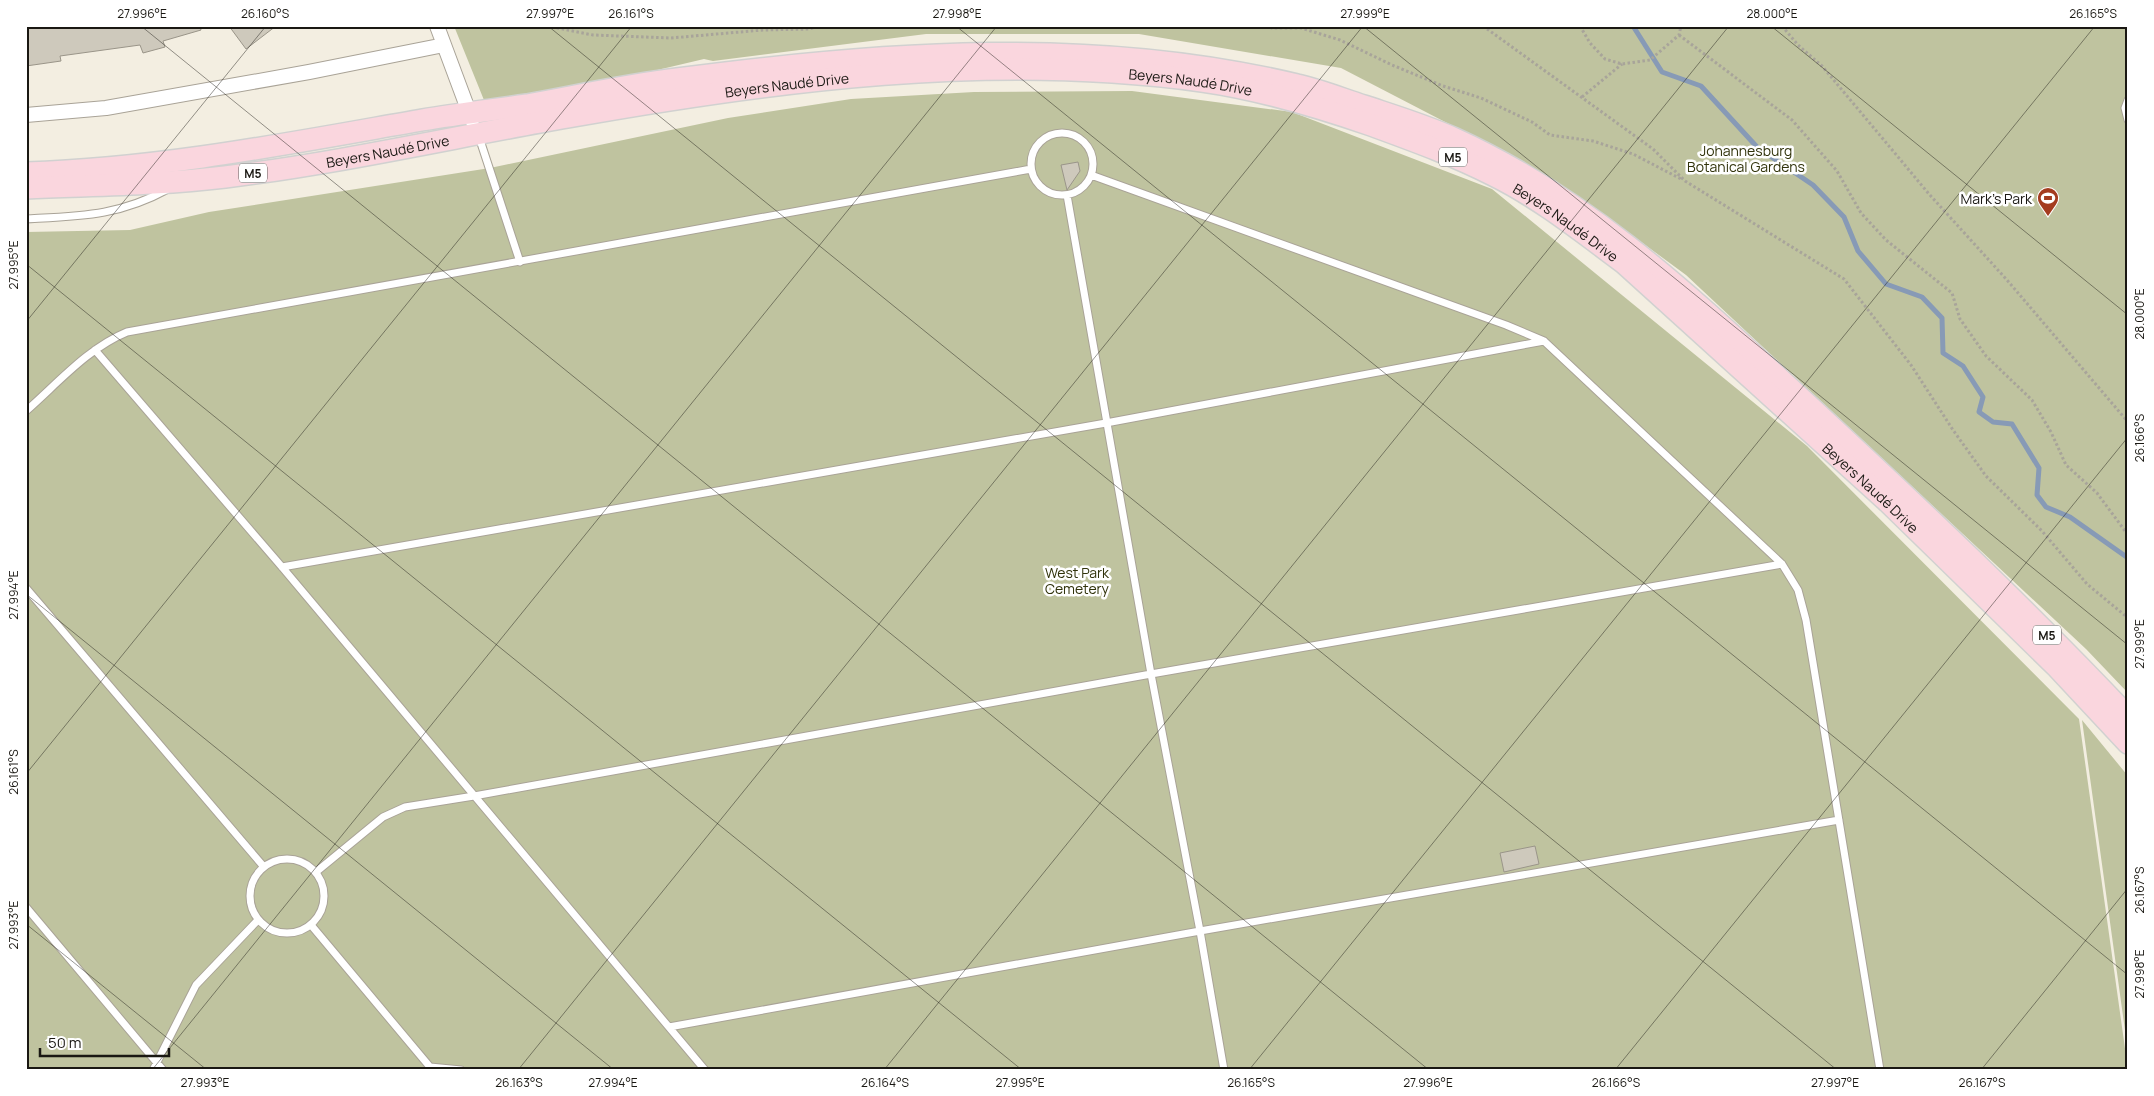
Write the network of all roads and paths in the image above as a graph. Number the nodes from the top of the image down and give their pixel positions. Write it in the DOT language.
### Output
graph roads {
  1 [pos="436,26"];
  2 [pos="547,26"];
  3 [pos="820,26"];
  4 [pos="1264,26"];
  5 [pos="1483,26"];
  6 [pos="1580,26"];
  7 [pos="1681,26"];
  8 [pos="1782,26"];
  9 [pos="1679,35"];
  10 [pos="444,45"];
  11 [pos="1622,64"];
  12 [pos="1582,97"];
  13 [pos="2128,100"];
  14 [pos="469,112"];
  15 [pos="26,115"];
  16 [pos="2128,120"];
  17 [pos="478,134"];
  18 [pos="1032,169"];
  19 [pos="26,173"];
  20 [pos="1091,175"];
  21 [pos="184,181"];
  22 [pos="1685,181"];
  23 [pos="26,188"];
  24 [pos="1067,195"];
  25 [pos="26,219"];
  26 [pos="520,262"];
  27 [pos="1544,341"];
  28 [pos="95,350"];
  29 [pos="26,411"];
  30 [pos="2128,422"];
  31 [pos="1106,423"];
  32 [pos="2128,535"];
  33 [pos="1782,564"];
  34 [pos="282,567"];
  35 [pos="26,588"];
  36 [pos="2128,618"];
  37 [pos="1151,674"];
  38 [pos="2128,717"];
  39 [pos="2128,743"];
  40 [pos="474,796"];
  41 [pos="1839,820"];
  42 [pos="264,867"];
  43 [pos="316,872"];
  44 [pos="26,907"];
  45 [pos="258,920"];
  46 [pos="311,925"];
  47 [pos="1200,931"];
  48 [pos="669,1027"];
  49 [pos="156,1061"];
  50 [pos="430,1068"];
  51 [pos="153,1070"];
  52 [pos="163,1070"];
  53 [pos="461,1070"];
  54 [pos="705,1070"];
  55 [pos="1224,1070"];
  56 [pos="1880,1070"];
  1 -- 10 [label="street"];
  2 -- 3 [label="path"];
  4 -- 22 [label="path"];
  5 -- 12 [label="path"];
  6 -- 11 [label="path"];
  7 -- 9 [label="path"];
  8 -- 30 [label="path"];
  9 -- 11 [label="path"];
  9 -- 32 [label="path"];
  10 -- 14 [label="street"];
  10 -- 15 [label="street"];
  11 -- 12 [label="path"];
  12 -- 22 [label="path"];
  13 -- 16 [label="lane"];
  14 -- 17 [label="street"];
  14 -- 19 [label="main road, Beyers Naudé Drive / M5"];
  14 -- 38 [label="main road, Beyers Naudé Drive / M5"];
  17 -- 21 [label="main road, Beyers Naudé Drive / M5"];
  17 -- 26 [label="lane"];
  17 -- 39 [label="main road, Beyers Naudé Drive / M5"];
  18 -- 20 [label="lane"];
  18 -- 24 [label="lane"];
  18 -- 26 [label="lane"];
  20 -- 24 [label="lane"];
  20 -- 27 [label="lane"];
  21 -- 23 [label="main road, Beyers Naudé Drive / M5"];
  21 -- 25 [label="lane"];
  22 -- 36 [label="path"];
  24 -- 31 [label="lane"];
  26 -- 28 [label="lane"];
  27 -- 31 [label="lane"];
  27 -- 33 [label="lane"];
  28 -- 29 [label="lane"];
  28 -- 34 [label="lane"];
  31 -- 34 [label="lane"];
  31 -- 37 [label="lane"];
  33 -- 37 [label="lane"];
  33 -- 41 [label="lane"];
  34 -- 40 [label="lane"];
  35 -- 42 [label="lane"];
  37 -- 40 [label="lane"];
  37 -- 47 [label="lane"];
  40 -- 43 [label="lane"];
  40 -- 48 [label="lane"];
  41 -- 47 [label="lane"];
  41 -- 56 [label="lane"];
  42 -- 43 [label="lane"];
  42 -- 45 [label="lane"];
  43 -- 46 [label="lane"];
  44 -- 49 [label="lane"];
  45 -- 46 [label="lane"];
  45 -- 49 [label="lane"];
  46 -- 50 [label="lane"];
  47 -- 48 [label="lane"];
  47 -- 55 [label="lane"];
  48 -- 54 [label="lane"];
  49 -- 51 [label="lane"];
  49 -- 52 [label="lane"];
  50 -- 53 [label="lane"];
}
